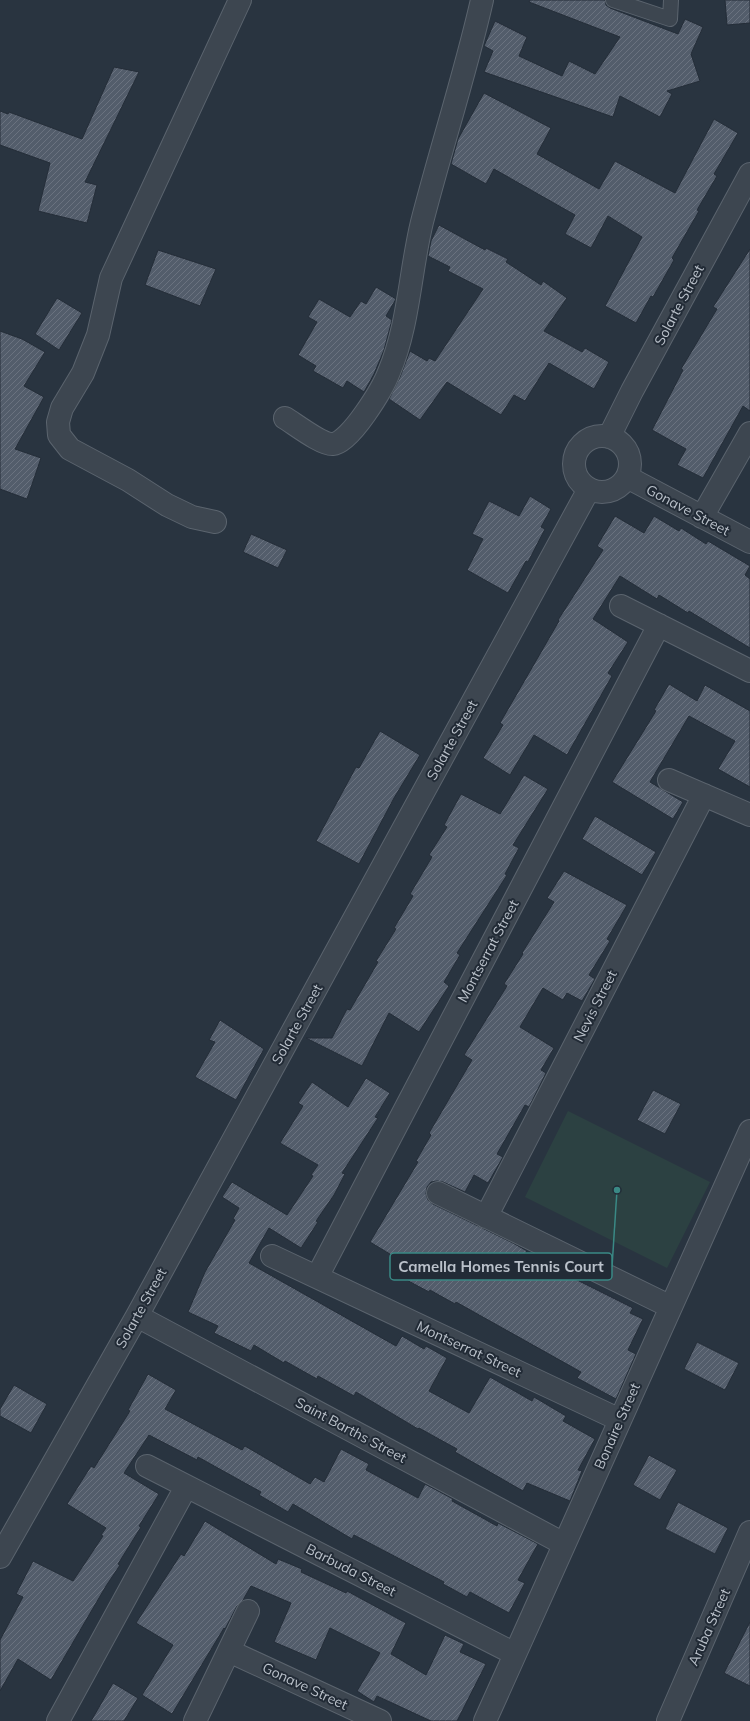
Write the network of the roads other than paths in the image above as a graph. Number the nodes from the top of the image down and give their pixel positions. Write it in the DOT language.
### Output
graph roads {
  1 [pos="240,0"];
  2 [pos="482,0"];
  3 [pos="613,0"];
  4 [pos="671,0"];
  5 [pos="750,174"];
  6 [pos="285,418"];
  7 [pos="750,433"];
  8 [pos="609,437"];
  9 [pos="627,477"];
  10 [pos="589,489"];
  11 [pos="702,517"];
  12 [pos="215,522"];
  13 [pos="750,542"];
  14 [pos="621,606"];
  15 [pos="660,625"];
  16 [pos="750,672"];
  17 [pos="669,780"];
  18 [pos="704,795"];
  19 [pos="750,815"];
  20 [pos="750,1131"];
  21 [pos="438,1194"];
  22 [pos="486,1217"];
  23 [pos="272,1256"];
  24 [pos="317,1277"];
  25 [pos="671,1307"];
  26 [pos="137,1316"];
  27 [pos="620,1420"];
  28 [pos="147,1466"];
  29 [pos="186,1487"];
  30 [pos="750,1532"];
  31 [pos="564,1544"];
  32 [pos="0,1557"];
  33 [pos="248,1611"];
  34 [pos="228,1651"];
  35 [pos="515,1654"];
  36 [pos="58,1721"];
  37 [pos="195,1721"];
  38 [pos="380,1721"];
  39 [pos="485,1721"];
  40 [pos="668,1721"];
  1 -- 12 [label="street"];
  2 -- 6 [label="street"];
  3 -- 4 [label="lane"];
  5 -- 8 [label="street, Solarte Street"];
  7 -- 11 [label="street"];
  8 -- 9 [label="street"];
  8 -- 10 [label="street"];
  9 -- 10 [label="street"];
  9 -- 11 [label="street, Gonave Street"];
  10 -- 26 [label="street, Solarte Street"];
  11 -- 13 [label="street, Gonave Street"];
  14 -- 15 [label="street"];
  15 -- 16 [label="street"];
  15 -- 24 [label="street, Montserrat Street"];
  17 -- 18 [label="street"];
  18 -- 19 [label="street"];
  18 -- 22 [label="street, Nevis Street"];
  20 -- 25 [label="street, Bonaire Street"];
  21 -- 22 [label="street"];
  22 -- 25 [label="street"];
  23 -- 24 [label="street, Montserrat Street"];
  24 -- 27 [label="street, Montserrat Street"];
  25 -- 27 [label="street, Bonaire Street"];
  26 -- 31 [label="street, Saint Barths Street"];
  26 -- 32 [label="street, Solarte Street"];
  27 -- 31 [label="street, Bonaire Street"];
  28 -- 29 [label="street, Barbuda Street"];
  29 -- 35 [label="street, Barbuda Street"];
  29 -- 36 [label="street"];
  30 -- 40 [label="street, Aruba Street"];
  31 -- 35 [label="street, Bonaire Street"];
  33 -- 34 [label="street"];
  34 -- 37 [label="street"];
  34 -- 38 [label="street, Gonave Street"];
  35 -- 39 [label="street, Bonaire Street"];
}
